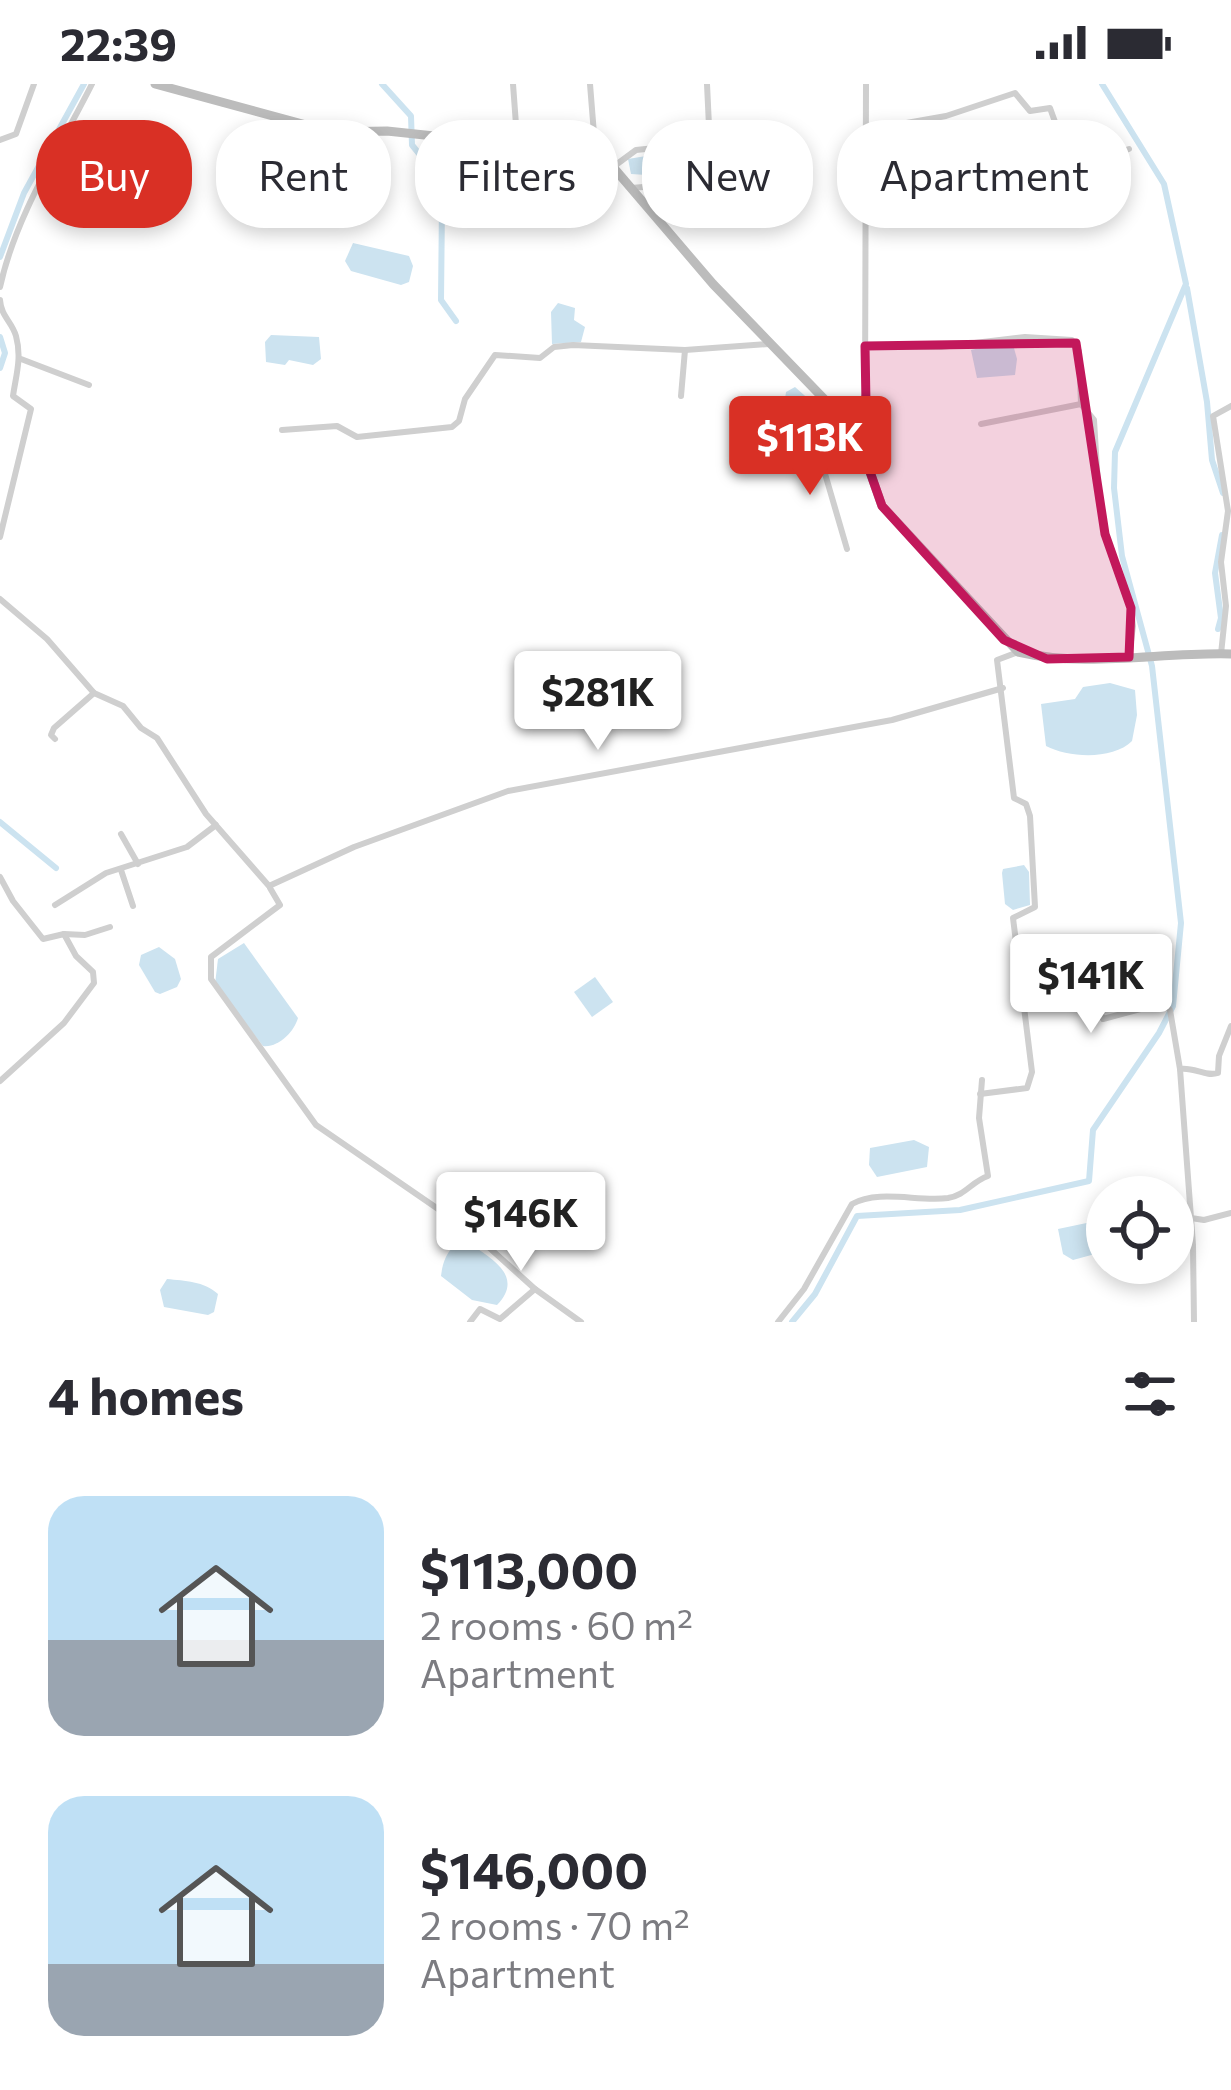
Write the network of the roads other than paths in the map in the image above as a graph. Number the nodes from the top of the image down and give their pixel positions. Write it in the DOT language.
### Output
graph roads {
  1 [pos="34,84"];
  2 [pos="92,84"];
  3 [pos="155,84"];
  4 [pos="513,84"];
  5 [pos="590,84"];
  6 [pos="707,84"];
  7 [pos="866,84"];
  8 [pos="516,120"];
  9 [pos="593,120"];
  10 [pos="710,120"];
  11 [pos="866,120"];
  12 [pos="923,120"];
  13 [pos="1054,120"];
  14 [pos="415,133"];
  15 [pos="0,140"];
  16 [pos="618,173"];
  17 [pos="642,187"];
  18 [pos="631,188"];
  19 [pos="866,228"];
  20 [pos="2,268"];
  21 [pos="0,287"];
  22 [pos="0,300"];
  23 [pos="1,316"];
  24 [pos="772,344"];
  25 [pos="865,346"];
  26 [pos="685,350"];
  27 [pos="21,359"];
  28 [pos="88,386"];
  29 [pos="681,396"];
  30 [pos="1081,404"];
  31 [pos="1231,406"];
  32 [pos="835,409"];
  33 [pos="982,424"];
  34 [pos="282,430"];
  35 [pos="856,432"];
  36 [pos="814,436"];
  37 [pos="754,441"];
  38 [pos="0,537"];
  39 [pos="847,549"];
  40 [pos="0,598"];
  41 [pos="1018,652"];
  42 [pos="1226,654"];
  43 [pos="1130,657"];
  44 [pos="1003,688"];
  45 [pos="94,693"];
  46 [pos="55,739"];
  47 [pos="216,825"];
  48 [pos="121,834"];
  49 [pos="138,864"];
  50 [pos="120,869"];
  51 [pos="0,877"];
  52 [pos="269,886"];
  53 [pos="55,905"];
  54 [pos="133,906"];
  55 [pos="110,927"];
  56 [pos="64,934"];
  57 [pos="1025,1010"];
  58 [pos="1231,1026"];
  59 [pos="1180,1069"];
  60 [pos="982,1080"];
  61 [pos="0,1081"];
  62 [pos="980,1094"];
  63 [pos="1188,1176"];
  64 [pos="1231,1213"];
  65 [pos="1194,1218"];
  66 [pos="1193,1284"];
  67 [pos="536,1289"];
  68 [pos="470,1322"];
  69 [pos="580,1322"];
  70 [pos="778,1322"];
  71 [pos="1194,1322"];
  1 -- 15 [label="street"];
  2 -- 20 [label="street"];
  3 -- 14 [label="main road"];
  4 -- 8 [label="street"];
  5 -- 9 [label="street"];
  6 -- 10 [label="street"];
  7 -- 11 [label="street"];
  12 -- 13 [label="street"];
  16 -- 18 [label="main road"];
  17 -- 18 [label="street"];
  18 -- 24 [label="main road"];
  19 -- 25 [label="street"];
  20 -- 21 [label="street"];
  22 -- 23 [label="street"];
  23 -- 27 [label="street"];
  24 -- 26 [label="street"];
  24 -- 32 [label="main road"];
  25 -- 30 [label="street"];
  25 -- 32 [label="street"];
  26 -- 29 [label="street"];
  26 -- 34 [label="street"];
  27 -- 28 [label="street"];
  27 -- 38 [label="street"];
  30 -- 33 [label="street"];
  30 -- 43 [label="street"];
  31 -- 42 [label="street"];
  32 -- 35 [label="main road"];
  35 -- 36 [label="street"];
  35 -- 41 [label="main road"];
  36 -- 37 [label="street"];
  36 -- 39 [label="street"];
  40 -- 45 [label="street"];
  41 -- 43 [label="main road"];
  41 -- 44 [label="street"];
  42 -- 43 [label="main road"];
  44 -- 52 [label="street"];
  44 -- 57 [label="street"];
  45 -- 46 [label="street"];
  45 -- 47 [label="street"];
  47 -- 49 [label="street"];
  47 -- 52 [label="street"];
  48 -- 49 [label="street"];
  49 -- 50 [label="street"];
  50 -- 53 [label="street"];
  50 -- 54 [label="street"];
  51 -- 56 [label="street"];
  52 -- 67 [label="street"];
  55 -- 56 [label="street"];
  56 -- 61 [label="street"];
  57 -- 59 [label="street"];
  57 -- 62 [label="street"];
  58 -- 59 [label="street"];
  59 -- 63 [label="street"];
  60 -- 62 [label="street"];
  62 -- 70 [label="street"];
  64 -- 65 [label="street"];
  66 -- 71 [label="street"];
  67 -- 68 [label="street"];
  67 -- 69 [label="street"];
}
